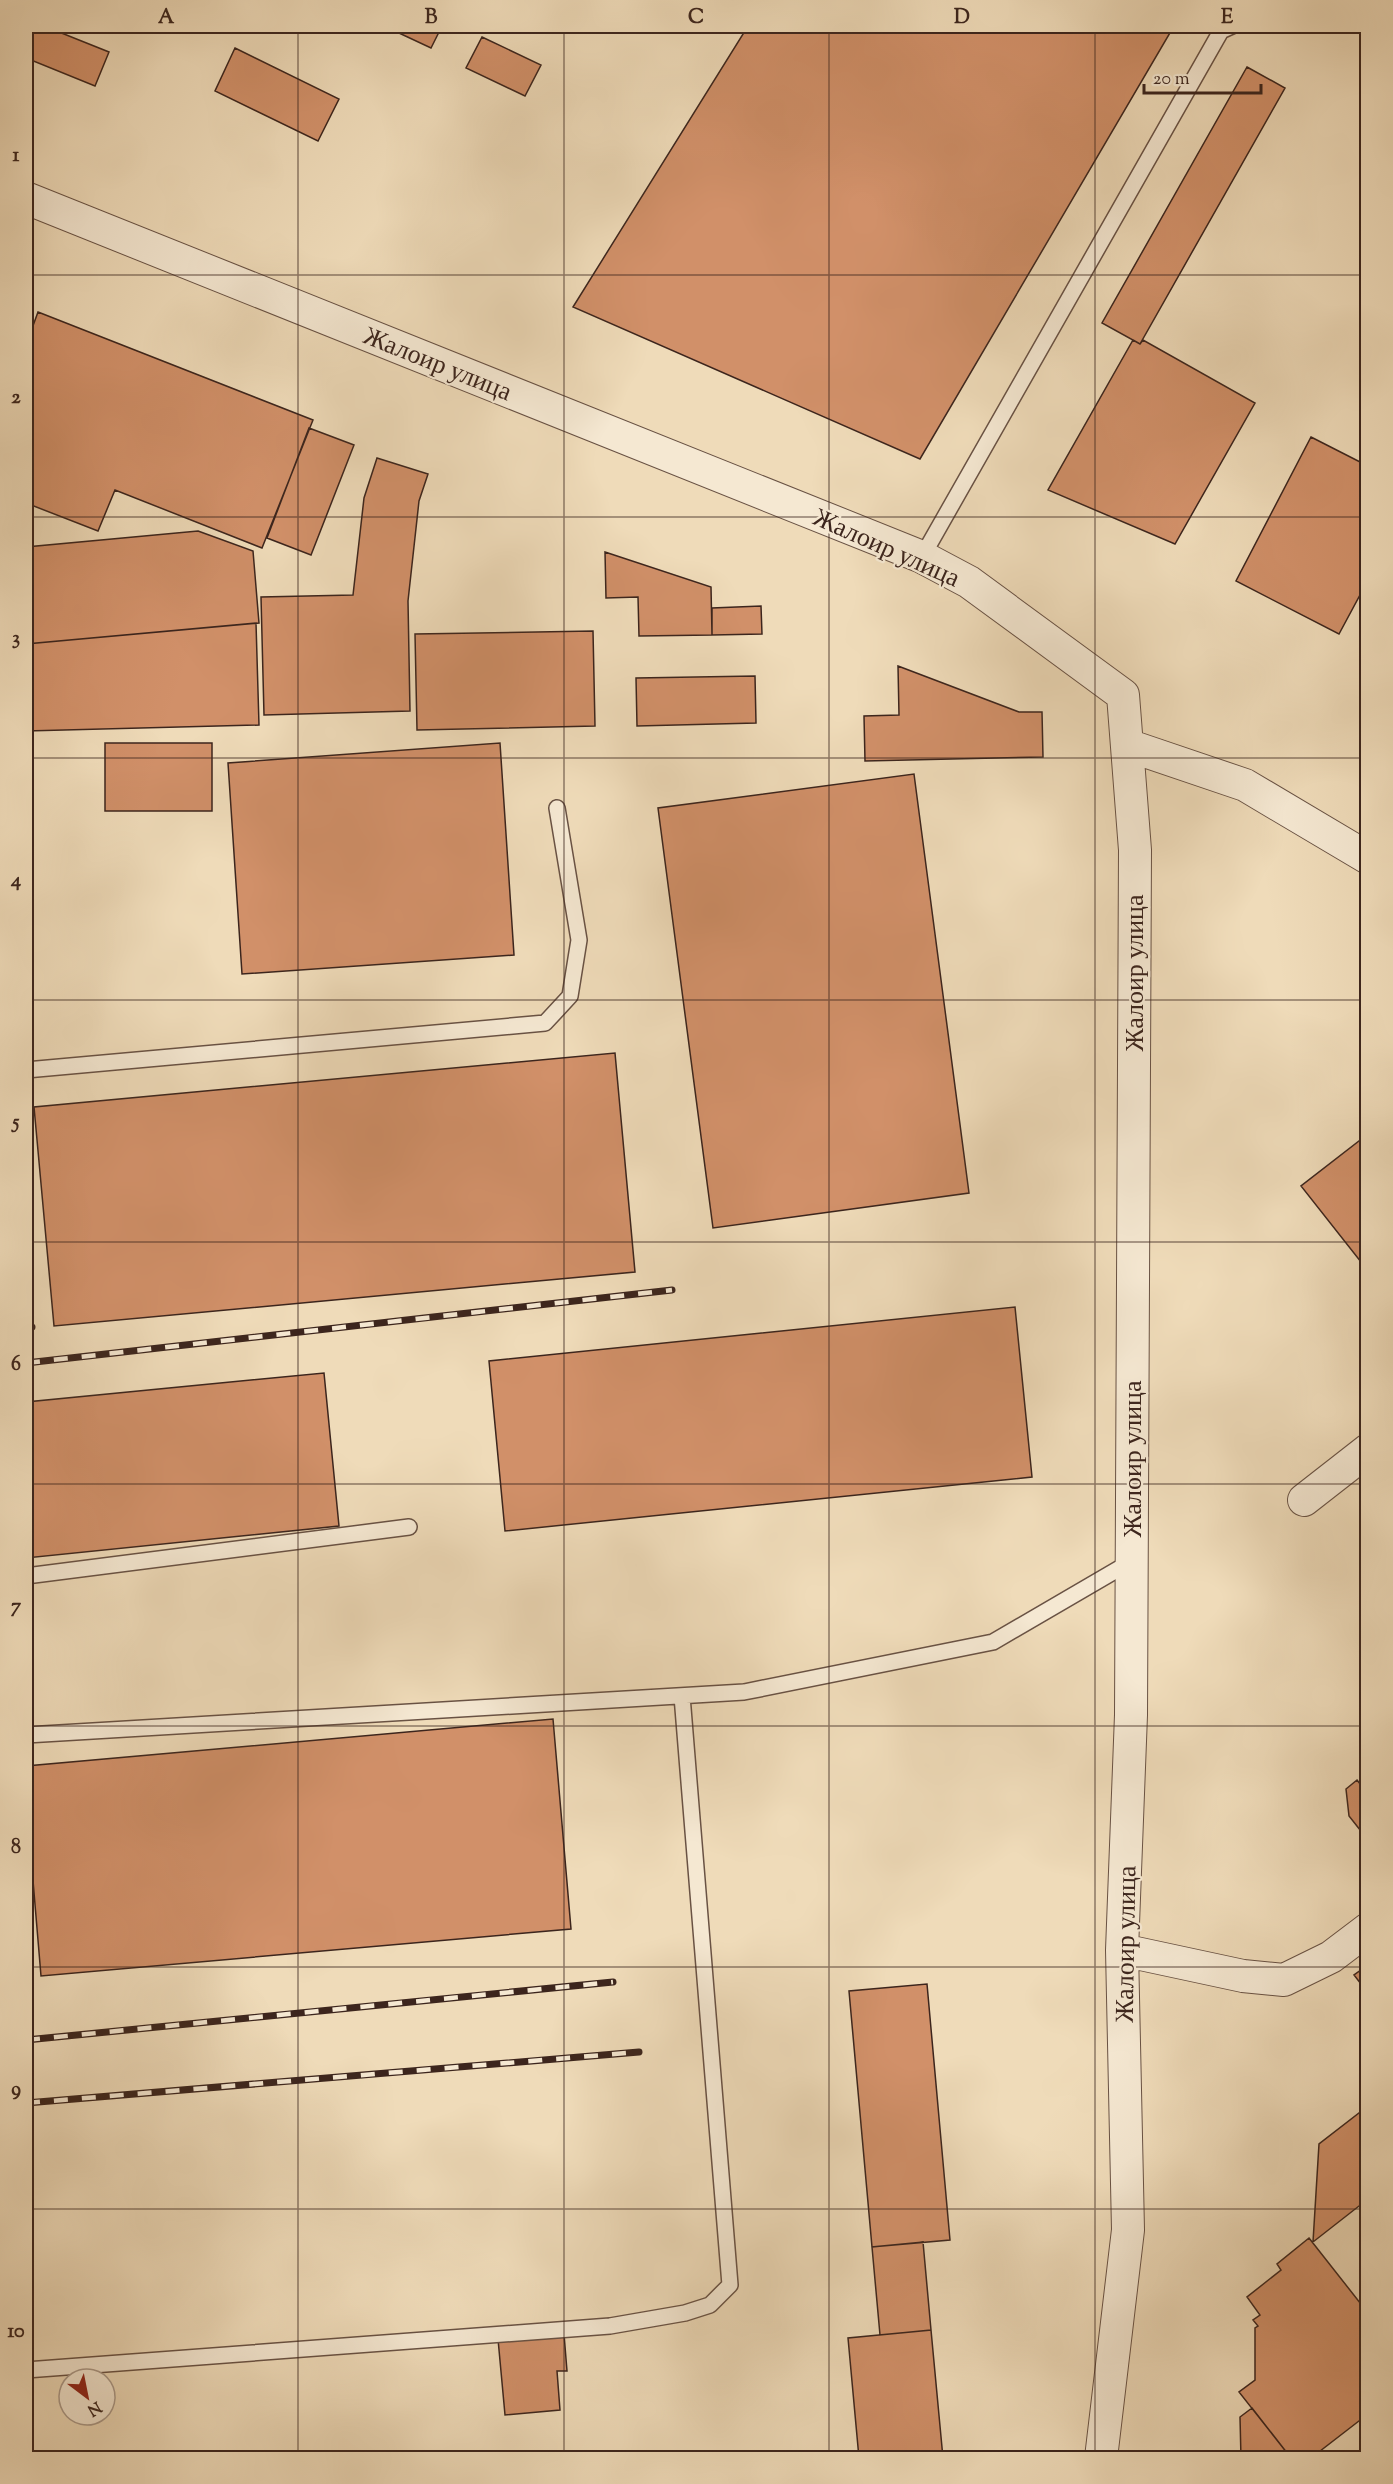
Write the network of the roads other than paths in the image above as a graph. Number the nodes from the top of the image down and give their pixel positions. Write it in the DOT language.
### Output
graph roads {
  1 [pos="1232,26"];
  2 [pos="26,198"];
  3 [pos="922,557"];
  4 [pos="1127,745"];
  5 [pos="557,808"];
  6 [pos="1368,858"];
  7 [pos="26,1070"];
  8 [pos="1368,1450"];
  9 [pos="1304,1500"];
  10 [pos="409,1527"];
  11 [pos="1132,1561"];
  12 [pos="26,1576"];
  13 [pos="682,1696"];
  14 [pos="26,1735"];
  15 [pos="1368,1929"];
  16 [pos="1122,1950"];
  17 [pos="26,2370"];
  18 [pos="1101,2458"];
  1 -- 3 [label="lane"];
  2 -- 3 [label="street, Жалоир улица"];
  3 -- 4 [label="street, Жалоир улица"];
  4 -- 6 [label="street"];
  4 -- 11 [label="street, Жалоир улица"];
  5 -- 7 [label="lane"];
  8 -- 9 [label="street"];
  10 -- 12 [label="lane"];
  11 -- 13 [label="lane"];
  11 -- 16 [label="street, Жалоир улица"];
  13 -- 14 [label="lane"];
  13 -- 17 [label="lane"];
  15 -- 16 [label="street"];
  16 -- 18 [label="street, Жалоир улица"];
}
